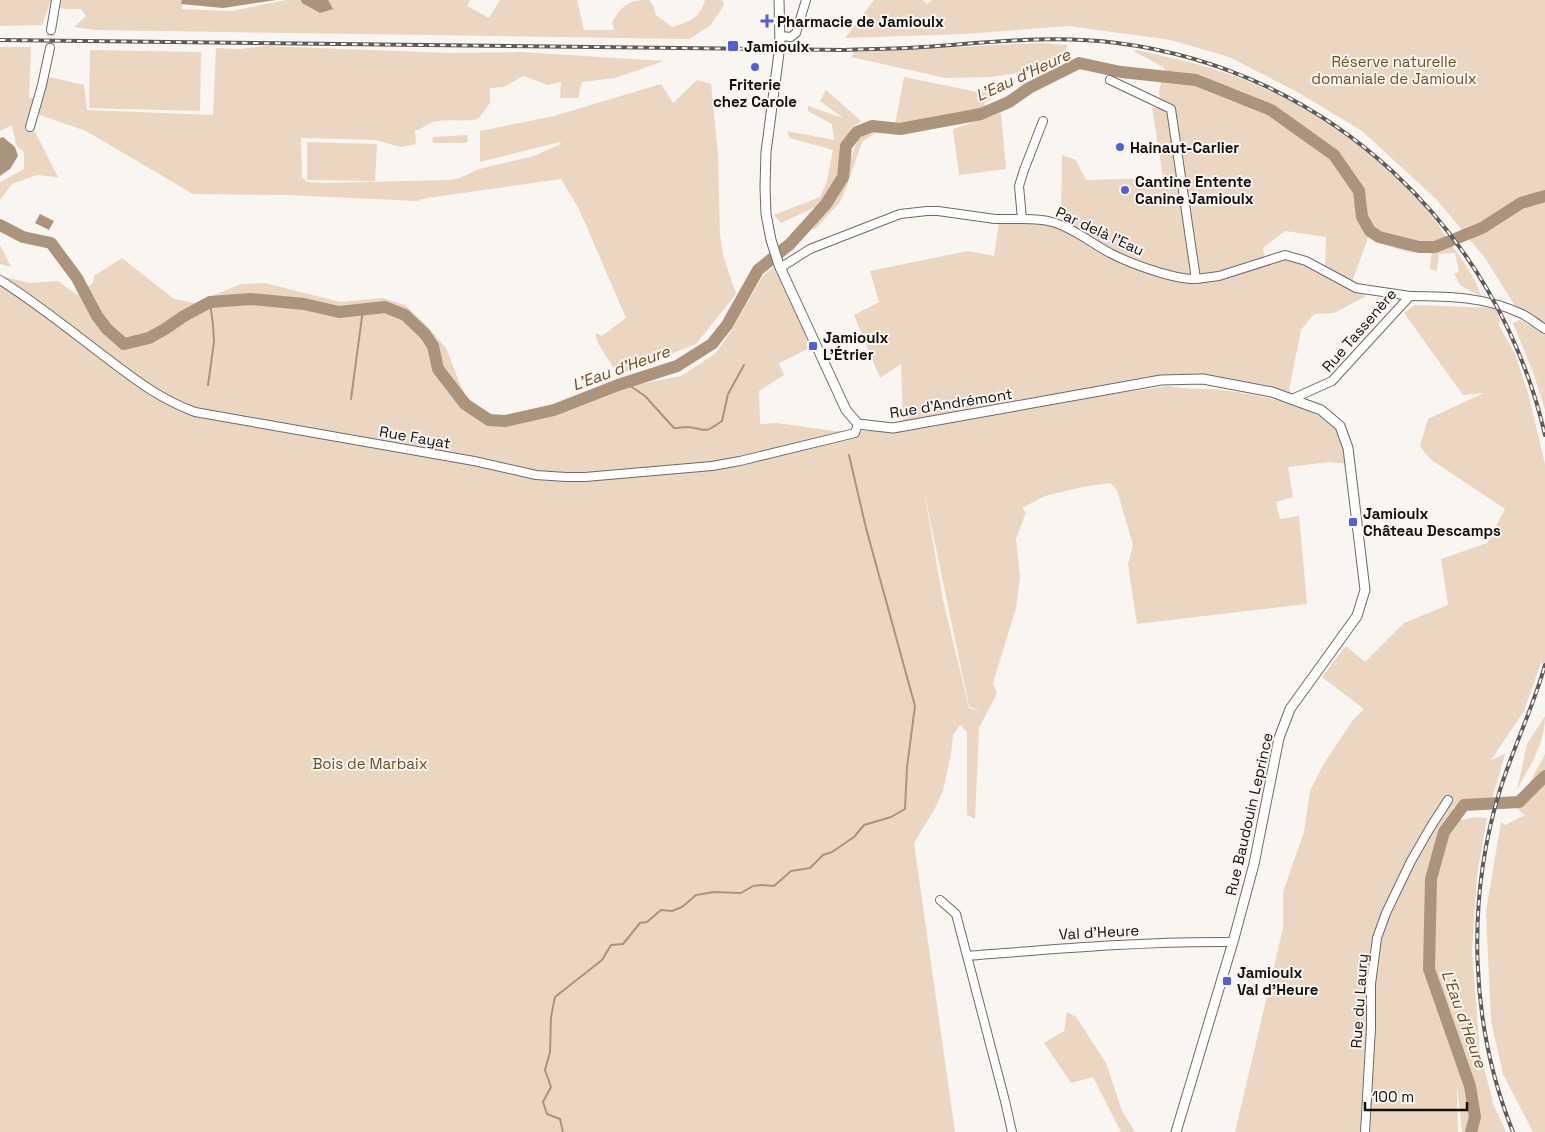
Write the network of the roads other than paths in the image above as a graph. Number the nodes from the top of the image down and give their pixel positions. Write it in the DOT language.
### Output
graph roads {
  1 [pos="56,0"];
  2 [pos="779,0"];
  3 [pos="806,0"];
  4 [pos="51,30"];
  5 [pos="780,36"];
  6 [pos="50,48"];
  7 [pos="1110,80"];
  8 [pos="1043,122"];
  9 [pos="30,127"];
  10 [pos="1022,219"];
  11 [pos="780,267"];
  12 [pos="1196,279"];
  13 [pos="0,280"];
  14 [pos="1410,296"];
  15 [pos="1545,328"];
  16 [pos="1292,399"];
  17 [pos="858,424"];
  18 [pos="1448,800"];
  19 [pos="940,900"];
  20 [pos="1233,942"];
  21 [pos="967,956"];
  22 [pos="1012,1132"];
  23 [pos="1176,1132"];
  24 [pos="1365,1132"];
  1 -- 4 [label="street"];
  2 -- 5 [label="street"];
  3 -- 5 [label="street"];
  5 -- 11 [label="street"];
  6 -- 9 [label="street"];
  7 -- 12 [label="street"];
  8 -- 10 [label="street"];
  10 -- 11 [label="street, Par delà l'Eau"];
  10 -- 12 [label="street, Par delà l'Eau"];
  11 -- 17 [label="street"];
  12 -- 14 [label="street, Rue Tassenère"];
  13 -- 17 [label="street, Rue Fayat"];
  14 -- 15 [label="street"];
  14 -- 16 [label="street, Rue Tassenère"];
  16 -- 17 [label="street, Rue d'Andrémont"];
  16 -- 20 [label="street, Rue Baudouin Leprince"];
  18 -- 24 [label="street, Rue du Laury"];
  19 -- 21 [label="street"];
  20 -- 21 [label="street, Val d'Heure"];
  20 -- 23 [label="street, Rue Baudouin Leprince"];
  21 -- 22 [label="street"];
}
